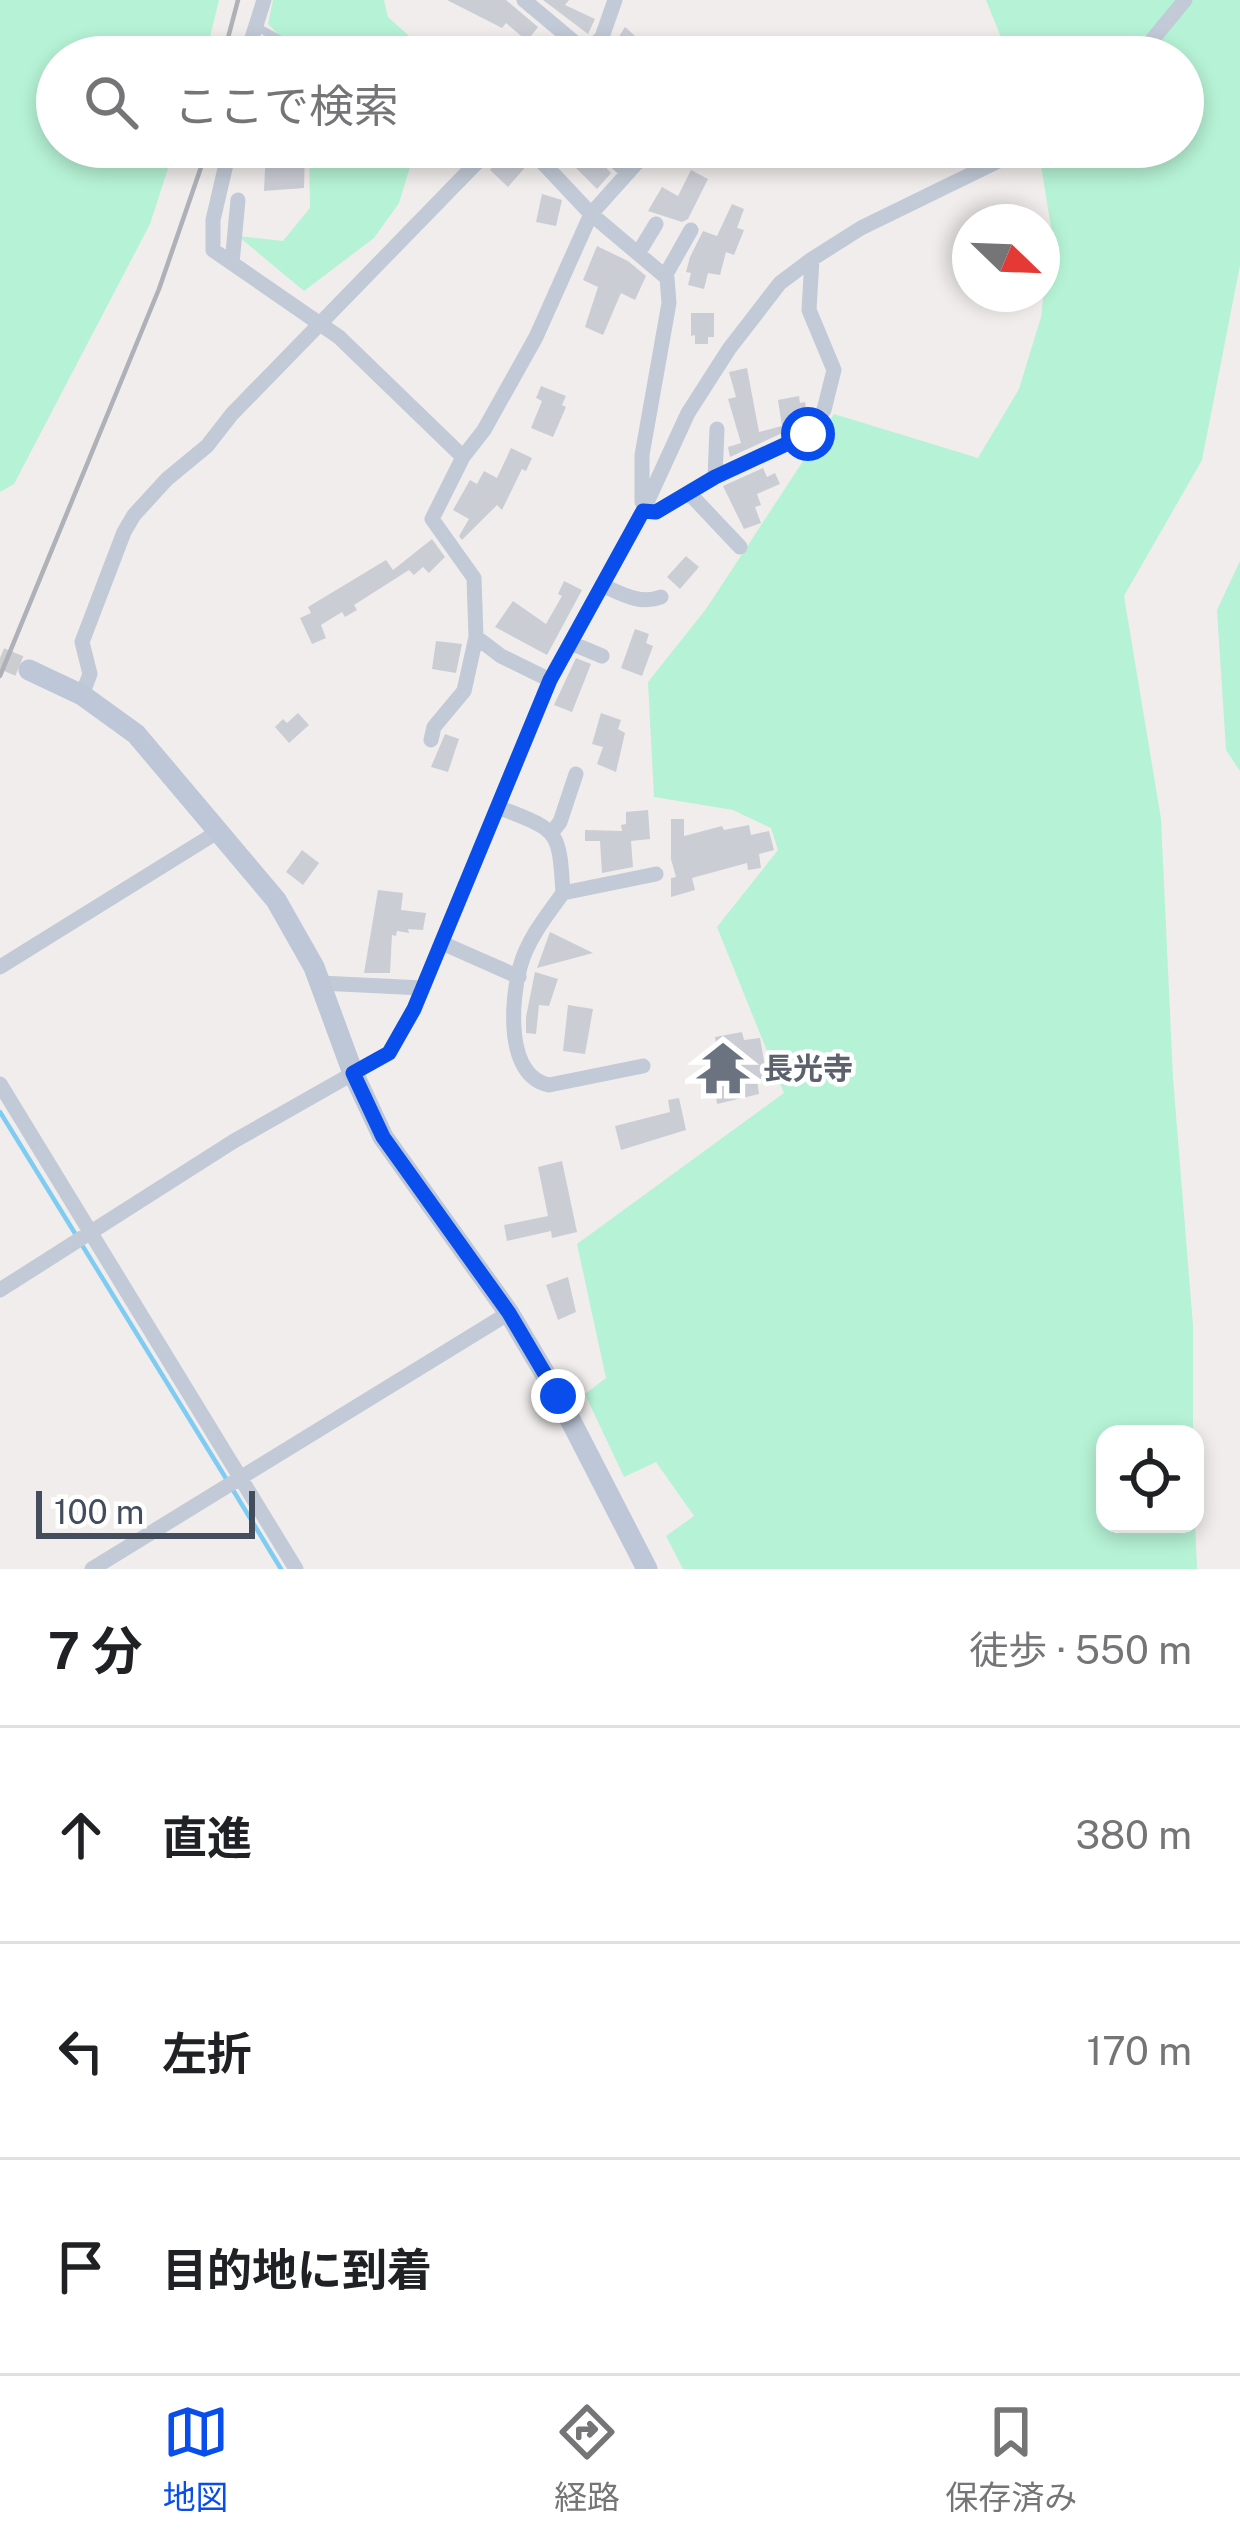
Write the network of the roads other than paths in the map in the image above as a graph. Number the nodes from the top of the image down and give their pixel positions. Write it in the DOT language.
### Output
graph roads {
  1 [pos="265,0"];
  2 [pos="524,0"];
  3 [pos="615,0"];
  4 [pos="1185,0"];
  5 [pos="256,26"];
  6 [pos="253,36"];
  7 [pos="274,36"];
  8 [pos="564,36"];
  9 [pos="602,36"];
  10 [pos="1155,36"];
  11 [pos="226,168"];
  12 [pos="471,168"];
  13 [pos="547,168"];
  14 [pos="623,168"];
  15 [pos="632,168"];
  16 [pos="984,168"];
  17 [pos="628,173"];
  18 [pos="238,200"];
  19 [pos="590,214"];
  20 [pos="656,224"];
  21 [pos="691,230"];
  22 [pos="639,252"];
  23 [pos="812,259"];
  24 [pos="232,263"];
  25 [pos="664,276"];
  26 [pos="321,323"];
  27 [pos="717,429"];
  28 [pos="463,457"];
  29 [pos="715,477"];
  30 [pos="689,493"];
  31 [pos="643,511"];
  32 [pos="740,547"];
  33 [pos="602,585"];
  34 [pos="661,597"];
  35 [pos="476,637"];
  36 [pos="571,643"];
  37 [pos="602,656"];
  38 [pos="29,670"];
  39 [pos="550,680"];
  40 [pos="82,695"];
  41 [pos="431,740"];
  42 [pos="576,774"];
  43 [pos="498,807"];
  44 [pos="218,831"];
  45 [pos="552,832"];
  46 [pos="656,874"];
  47 [pos="563,893"];
  48 [pos="442,943"];
  49 [pos="0,967"];
  50 [pos="519,977"];
  51 [pos="320,983"];
  52 [pos="423,988"];
  53 [pos="643,1066"];
  54 [pos="353,1073"];
  55 [pos="0,1084"];
  56 [pos="90,1235"];
  57 [pos="0,1290"];
  58 [pos="509,1313"];
  59 [pos="244,1478"];
  60 [pos="92,1569"];
  61 [pos="296,1569"];
  62 [pos="647,1569"];
  1 -- 5 [label="street"];
  2 -- 8 [label="street"];
  3 -- 9 [label="street"];
  4 -- 10 [label="street"];
  5 -- 6 [label="street"];
  5 -- 7 [label="lane"];
  11 -- 24 [label="street"];
  12 -- 26 [label="street"];
  13 -- 19 [label="street"];
  14 -- 17 [label="street"];
  15 -- 17 [label="street"];
  16 -- 23 [label="street"];
  17 -- 19 [label="street"];
  18 -- 24 [label="street"];
  19 -- 22 [label="street"];
  19 -- 28 [label="street"];
  20 -- 22 [label="street"];
  21 -- 25 [label="street"];
  22 -- 25 [label="street"];
  23 -- 29 [label="street"];
  23 -- 31 [label="street"];
  24 -- 26 [label="street"];
  25 -- 31 [label="street"];
  26 -- 28 [label="street"];
  26 -- 40 [label="street"];
  27 -- 29 [label="street"];
  28 -- 35 [label="street"];
  29 -- 30 [label="street"];
  30 -- 31 [label="street"];
  30 -- 32 [label="street"];
  31 -- 33 [label="street"];
  33 -- 34 [label="street"];
  33 -- 36 [label="street"];
  35 -- 39 [label="street"];
  35 -- 41 [label="street"];
  36 -- 37 [label="street"];
  36 -- 39 [label="street"];
  38 -- 40 [label="street"];
  39 -- 43 [label="street"];
  40 -- 44 [label="street"];
  42 -- 45 [label="street"];
  43 -- 45 [label="street"];
  43 -- 48 [label="street"];
  44 -- 49 [label="street"];
  44 -- 51 [label="street"];
  45 -- 47 [label="street"];
  46 -- 47 [label="street"];
  47 -- 50 [label="street"];
  48 -- 50 [label="street"];
  48 -- 52 [label="street"];
  50 -- 53 [label="street"];
  51 -- 52 [label="street"];
  51 -- 54 [label="street"];
  52 -- 54 [label="street"];
  54 -- 56 [label="street"];
  54 -- 58 [label="street"];
  55 -- 56 [label="street"];
  56 -- 57 [label="street"];
  56 -- 59 [label="street"];
  58 -- 59 [label="street"];
  58 -- 62 [label="street"];
  59 -- 60 [label="street"];
  59 -- 61 [label="street"];
}
